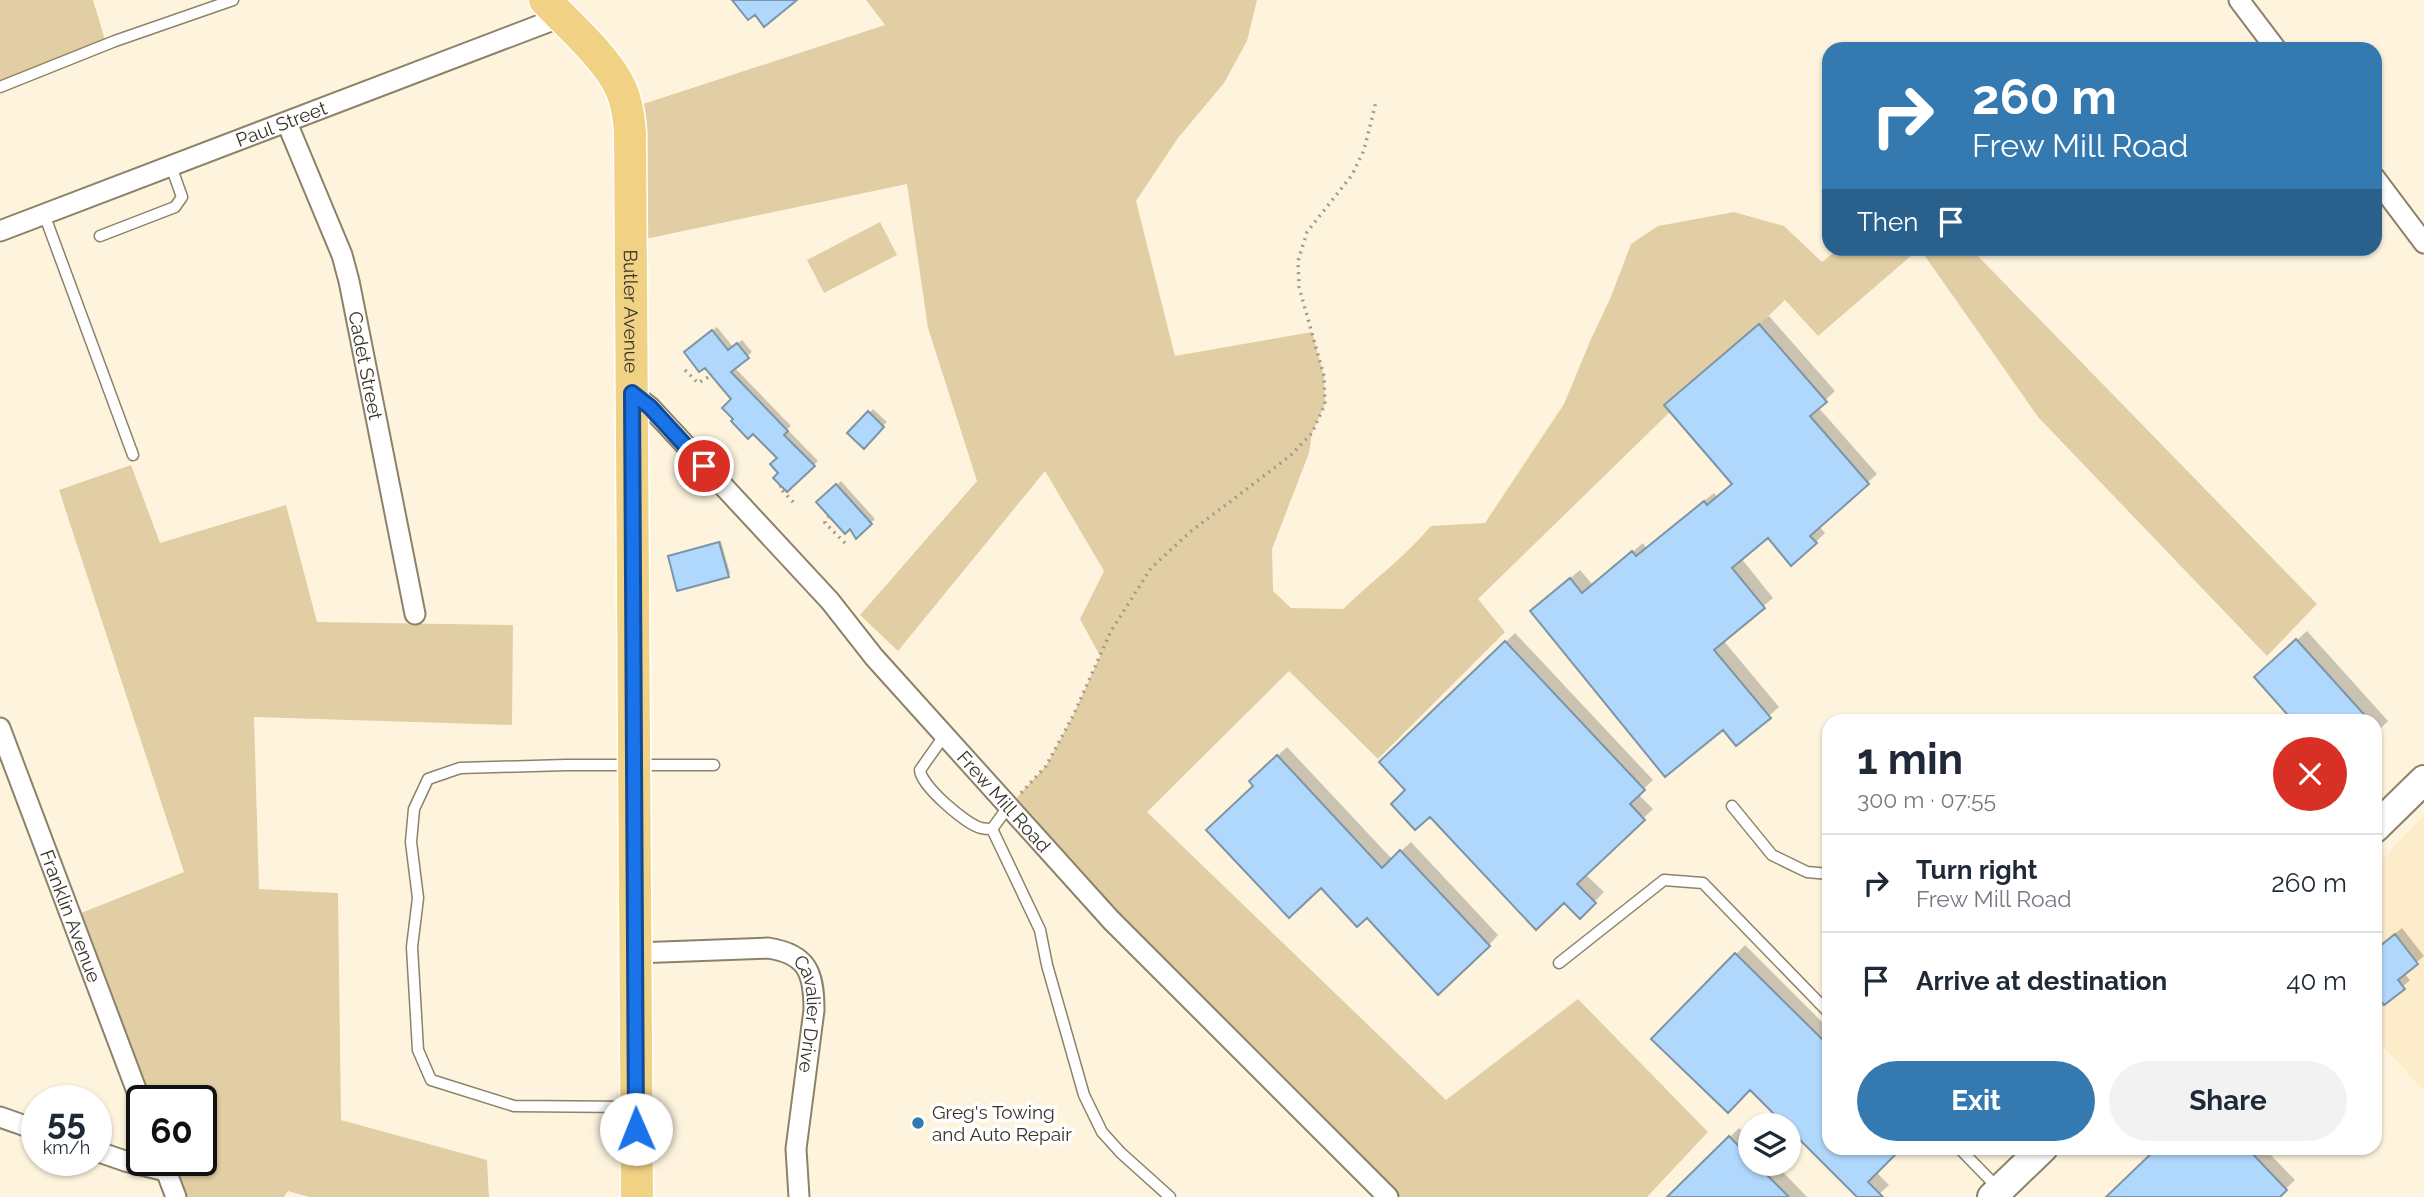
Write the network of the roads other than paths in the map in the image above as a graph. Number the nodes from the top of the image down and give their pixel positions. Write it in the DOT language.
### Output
graph roads {
  1 [pos="233,0"];
  2 [pos="2239,0"];
  3 [pos="553,8"];
  4 [pos="2271,42"];
  5 [pos="0,87"];
  6 [pos="286,123"];
  7 [pos="171,166"];
  8 [pos="2382,187"];
  9 [pos="44,214"];
  10 [pos="0,232"];
  11 [pos="100,236"];
  12 [pos="2424,243"];
  13 [pos="632,393"];
  14 [pos="132,455"];
  15 [pos="415,614"];
  16 [pos="0,728"];
  17 [pos="944,736"];
  18 [pos="634,764"];
  19 [pos="715,765"];
  20 [pos="2424,780"];
  21 [pos="1732,806"];
  22 [pos="1008,807"];
  23 [pos="2382,821"];
  24 [pos="992,829"];
  25 [pos="1822,873"];
  26 [pos="635,953"];
  27 [pos="1559,963"];
  28 [pos="1822,1006"];
  29 [pos="134,1085"];
  30 [pos="636,1107"];
  31 [pos="0,1117"];
  32 [pos="21,1124"];
  33 [pos="1965,1155"];
  34 [pos="2031,1155"];
  35 [pos="168,1176"];
  36 [pos="1996,1194"];
  37 [pos="176,1197"];
  38 [pos="637,1197"];
  39 [pos="799,1197"];
  40 [pos="1170,1197"];
  41 [pos="1388,1197"];
  1 -- 5 [label="lane"];
  2 -- 4 [label="street"];
  3 -- 6 [label="street, Paul Street"];
  3 -- 13 [label="main road, Butler Avenue"];
  6 -- 7 [label="street, Paul Street"];
  6 -- 15 [label="street, Cadet Street"];
  7 -- 9 [label="street, Paul Street"];
  7 -- 11 [label="lane"];
  8 -- 12 [label="street"];
  9 -- 10 [label="street, Paul Street"];
  9 -- 14 [label="lane"];
  13 -- 17 [label="street, Frew Mill Road"];
  13 -- 18 [label="main road, Butler Avenue"];
  16 -- 29 [label="street, Franklin Avenue"];
  17 -- 22 [label="street, Frew Mill Road"];
  17 -- 24 [label="lane"];
  18 -- 19 [label="lane"];
  18 -- 26 [label="main road, Butler Avenue"];
  18 -- 30 [label="lane"];
  20 -- 23 [label="street"];
  21 -- 25 [label="lane"];
  22 -- 24 [label="lane"];
  22 -- 41 [label="street, Frew Mill Road"];
  24 -- 40 [label="lane"];
  26 -- 30 [label="main road, Butler Avenue"];
  26 -- 39 [label="street, Cavalier Drive"];
  27 -- 28 [label="lane"];
  30 -- 38 [label="main road, Butler Avenue"];
  31 -- 32 [label="street"];
  33 -- 36 [label="lane"];
  34 -- 36 [label="street"];
  35 -- 37 [label="street"];
}
